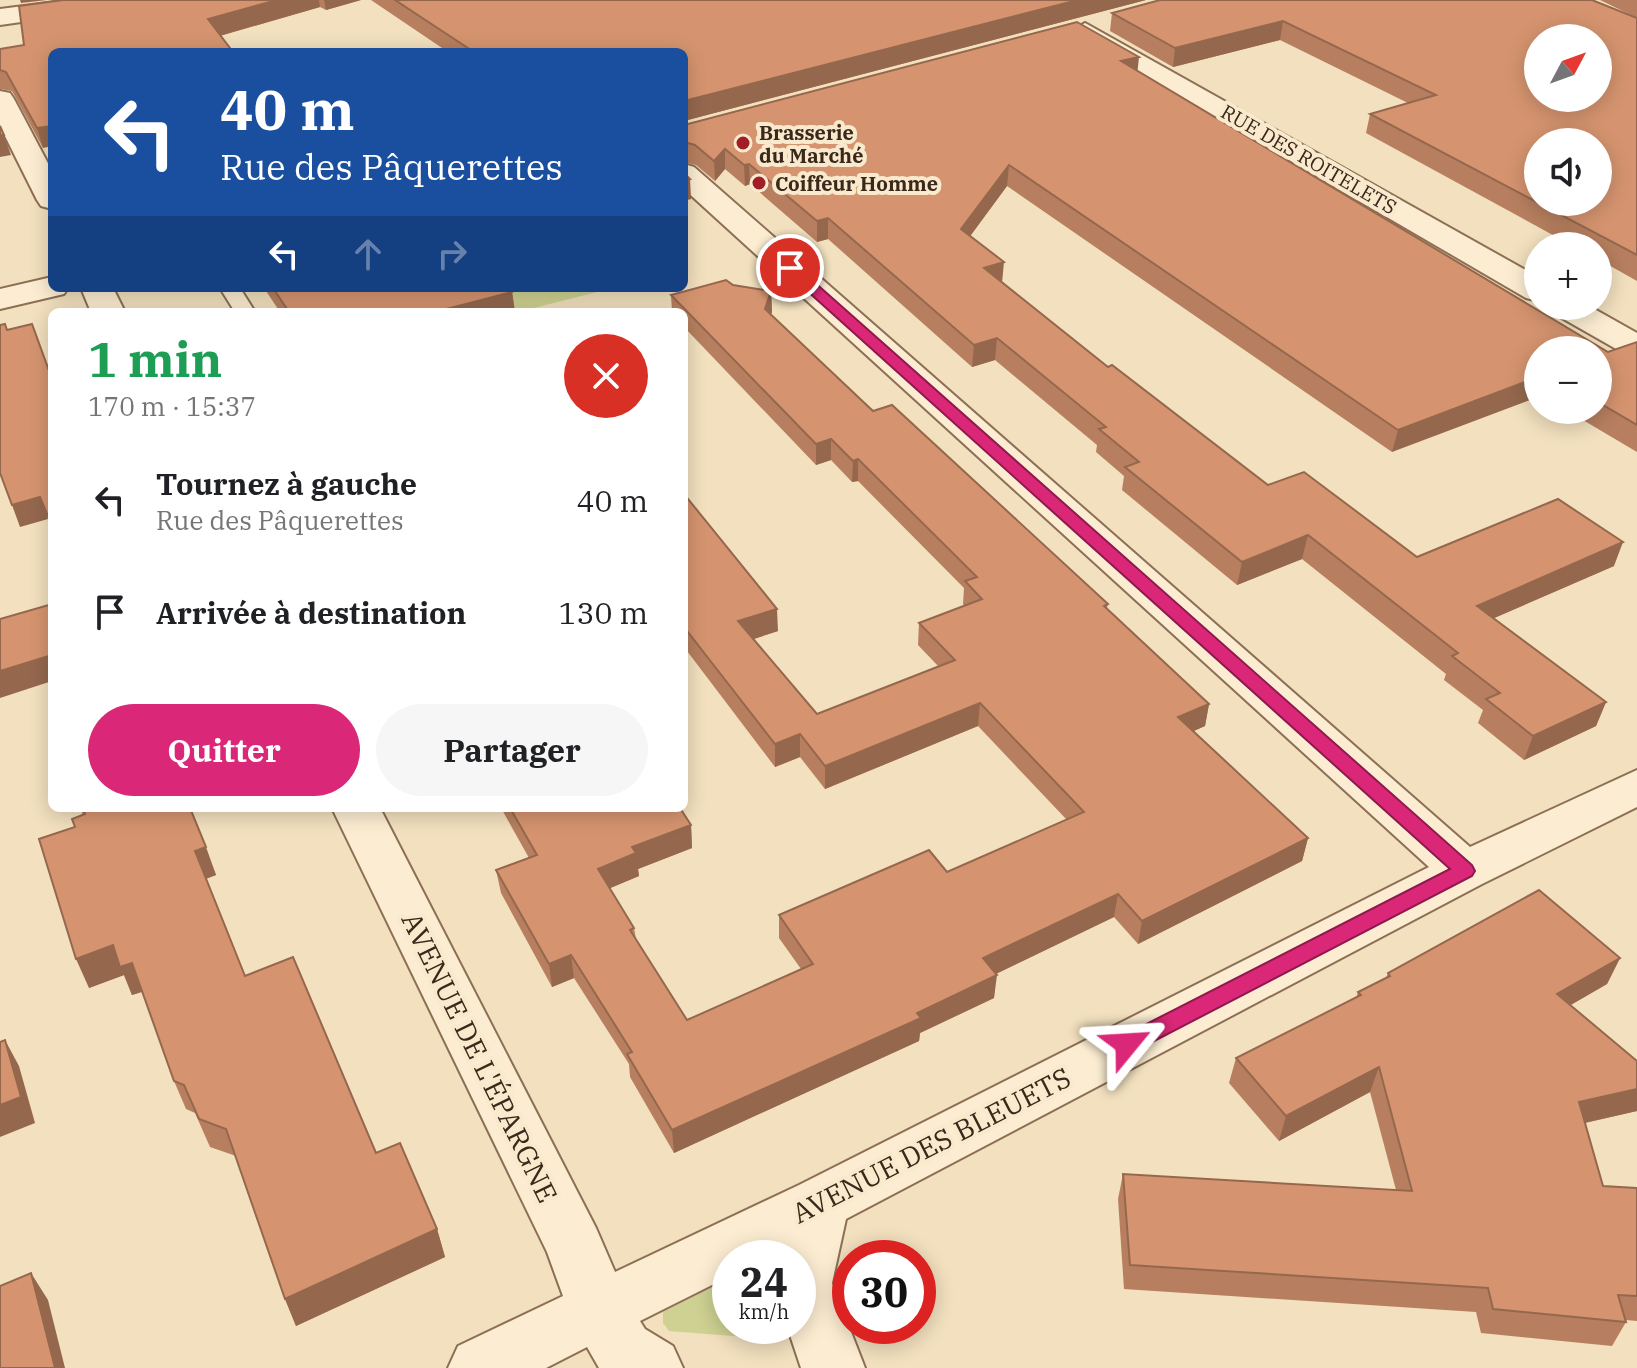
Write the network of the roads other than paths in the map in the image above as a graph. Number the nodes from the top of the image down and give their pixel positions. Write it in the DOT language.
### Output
graph roads {
  1 [pos="127,0"];
  2 [pos="0,17"];
  3 [pos="1110,20"];
  4 [pos="0,99"];
  5 [pos="688,177"];
  6 [pos="48,192"];
  7 [pos="1524,283"];
  8 [pos="48,288"];
  9 [pos="0,299"];
  10 [pos="1590,320"];
  11 [pos="1637,347"];
  12 [pos="1637,787"];
  13 [pos="358,812"];
  14 [pos="1465,871"];
  15 [pos="820,1203"];
  16 [pos="599,1309"];
  17 [pos="480,1368"];
  18 [pos="651,1368"];
  19 [pos="833,1368"];
  1 -- 2 [label="street"];
  3 -- 7 [label="street, RUE DES ROITELETS"];
  4 -- 6 [label="street"];
  5 -- 14 [label="street"];
  8 -- 9 [label="street"];
  10 -- 11 [label="street"];
  12 -- 14 [label="street, AVENUE DES BLEUETS"];
  13 -- 16 [label="street, AVENUE DE L'ÉPARGNE"];
  14 -- 15 [label="street, AVENUE DES BLEUETS"];
  15 -- 16 [label="street, AVENUE DES BLEUETS"];
  15 -- 19 [label="street"];
  16 -- 17 [label="street, AVENUE DES BLEUETS"];
  16 -- 18 [label="street, AVENUE DE L'ÉPARGNE"];
}
